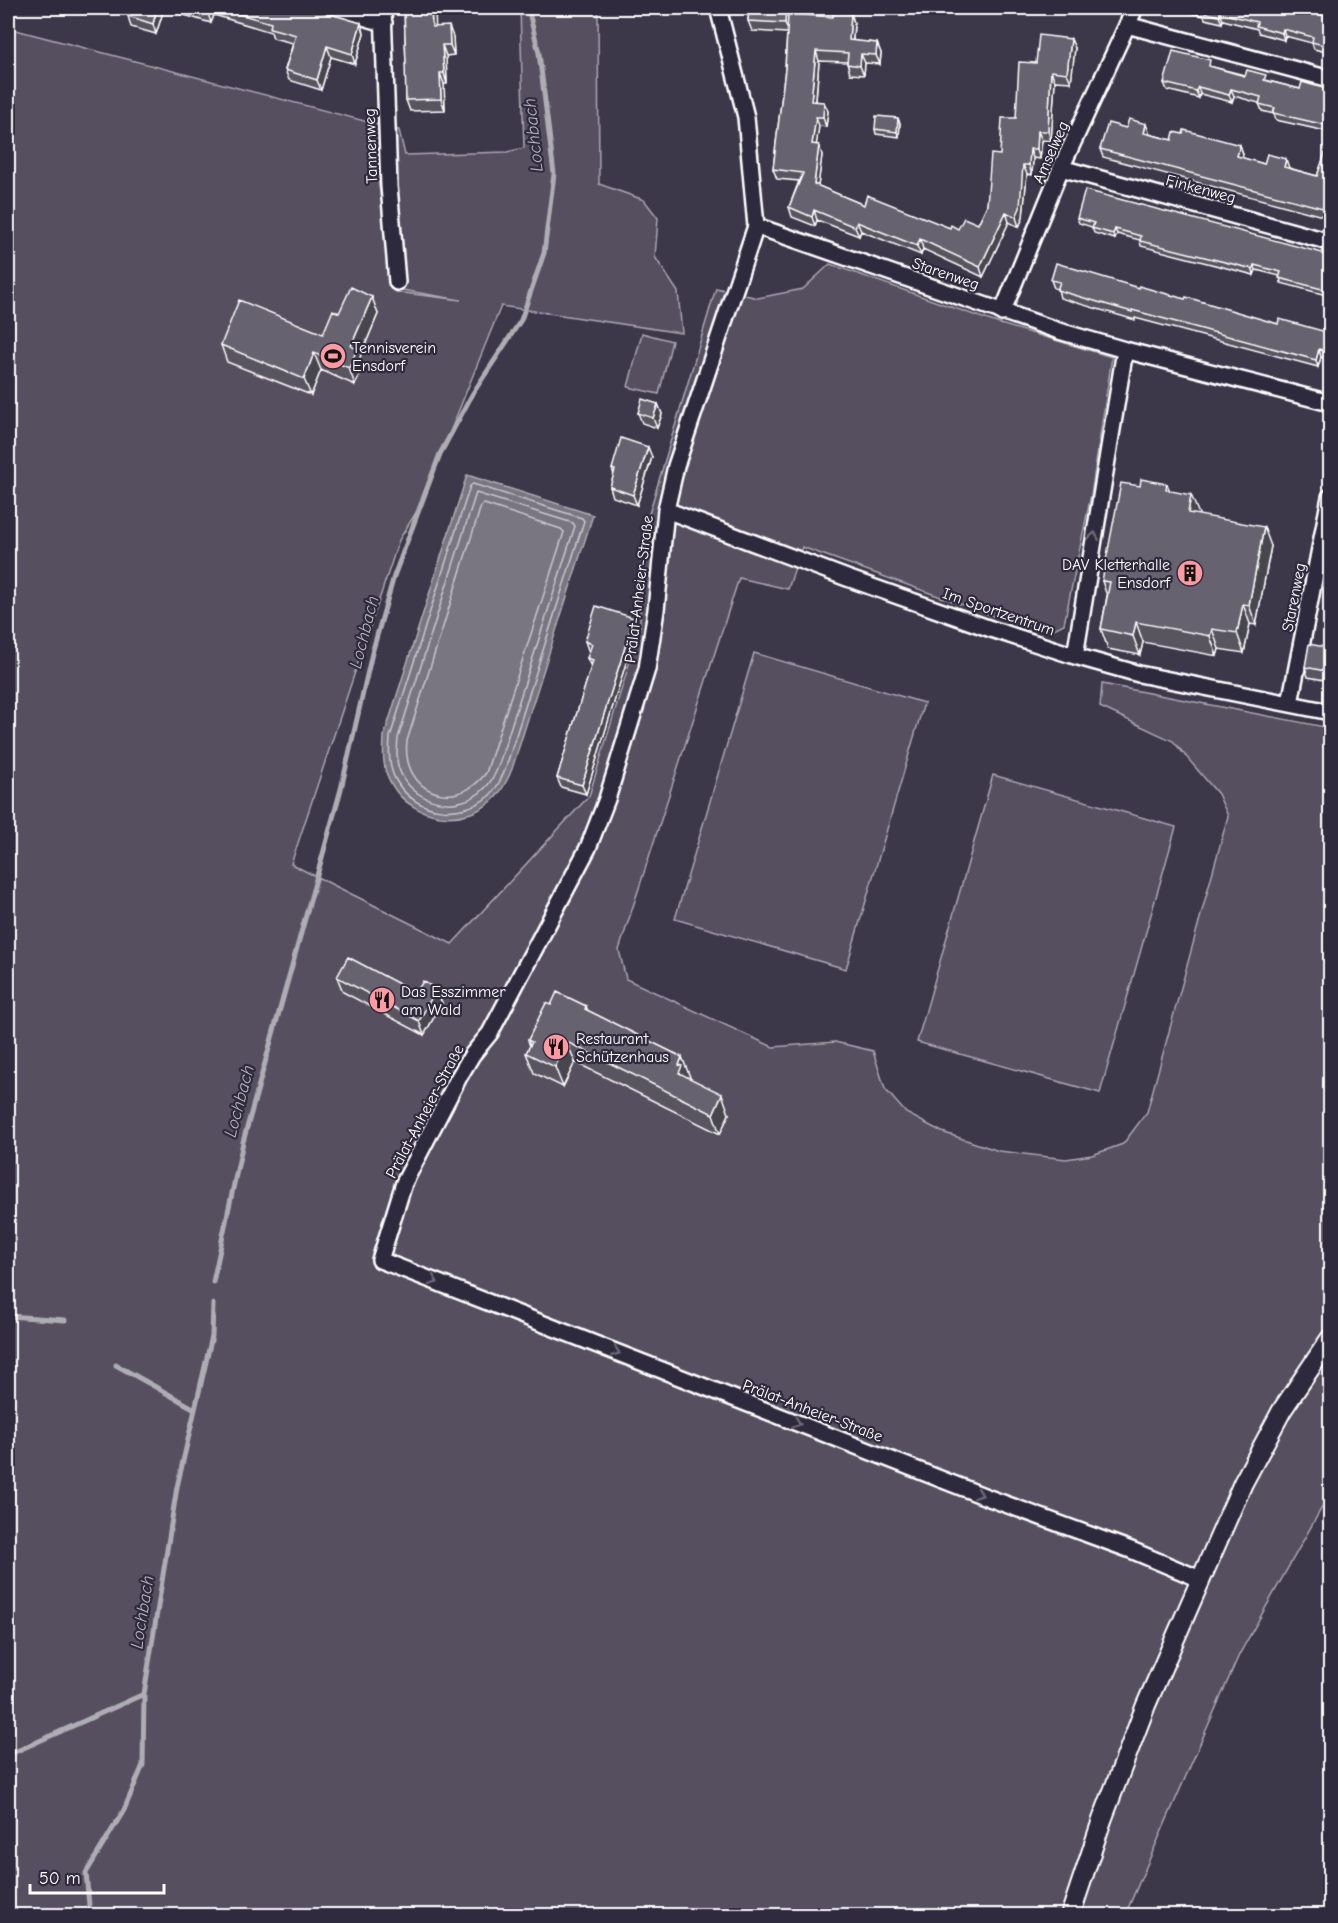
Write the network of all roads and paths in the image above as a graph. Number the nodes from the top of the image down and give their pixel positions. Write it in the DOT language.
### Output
graph roads {
  1 [pos="332,8"];
  2 [pos="718,8"];
  3 [pos="1135,8"];
  4 [pos="383,15"];
  5 [pos="1127,25"];
  6 [pos="1330,79"];
  7 [pos="1061,168"];
  8 [pos="756,226"];
  9 [pos="1330,242"];
  10 [pos="397,282"];
  11 [pos="1002,313"];
  12 [pos="1125,351"];
  13 [pos="1330,403"];
  14 [pos="1330,497"];
  15 [pos="666,510"];
  16 [pos="1315,580"];
  17 [pos="1330,583"];
  18 [pos="1075,656"];
  19 [pos="1290,703"];
  20 [pos="1330,712"];
  21 [pos="1330,1339"];
  22 [pos="1200,1580"];
  23 [pos="1070,1916"];
  1 -- 4 [label="street"];
  2 -- 8 [label="street, Prälat-Anheier-Straße"];
  3 -- 5 [label="street, Amselweg"];
  4 -- 10 [label="street, Tannenweg"];
  5 -- 6 [label="street"];
  5 -- 7 [label="street, Amselweg"];
  7 -- 9 [label="street, Finkenweg"];
  7 -- 11 [label="street, Amselweg"];
  8 -- 11 [label="street, Starenweg"];
  8 -- 15 [label="street, Prälat-Anheier-Straße"];
  11 -- 12 [label="street, Starenweg"];
  12 -- 13 [label="street, Starenweg"];
  18 -- 12 [label="street, one-way"];
  14 -- 16 [label="street, Starenweg"];
  15 -- 18 [label="street, Im Sportzentrum"];
  15 -- 22 [label="street, Prälat-Anheier-Straße, one-way"];
  16 -- 17 [label="street"];
  16 -- 19 [label="street, Starenweg"];
  18 -- 19 [label="street, Im Sportzentrum"];
  19 -- 20 [label="street, Im Sportzentrum"];
  21 -- 22 [label="street"];
  22 -- 23 [label="street"];
}
